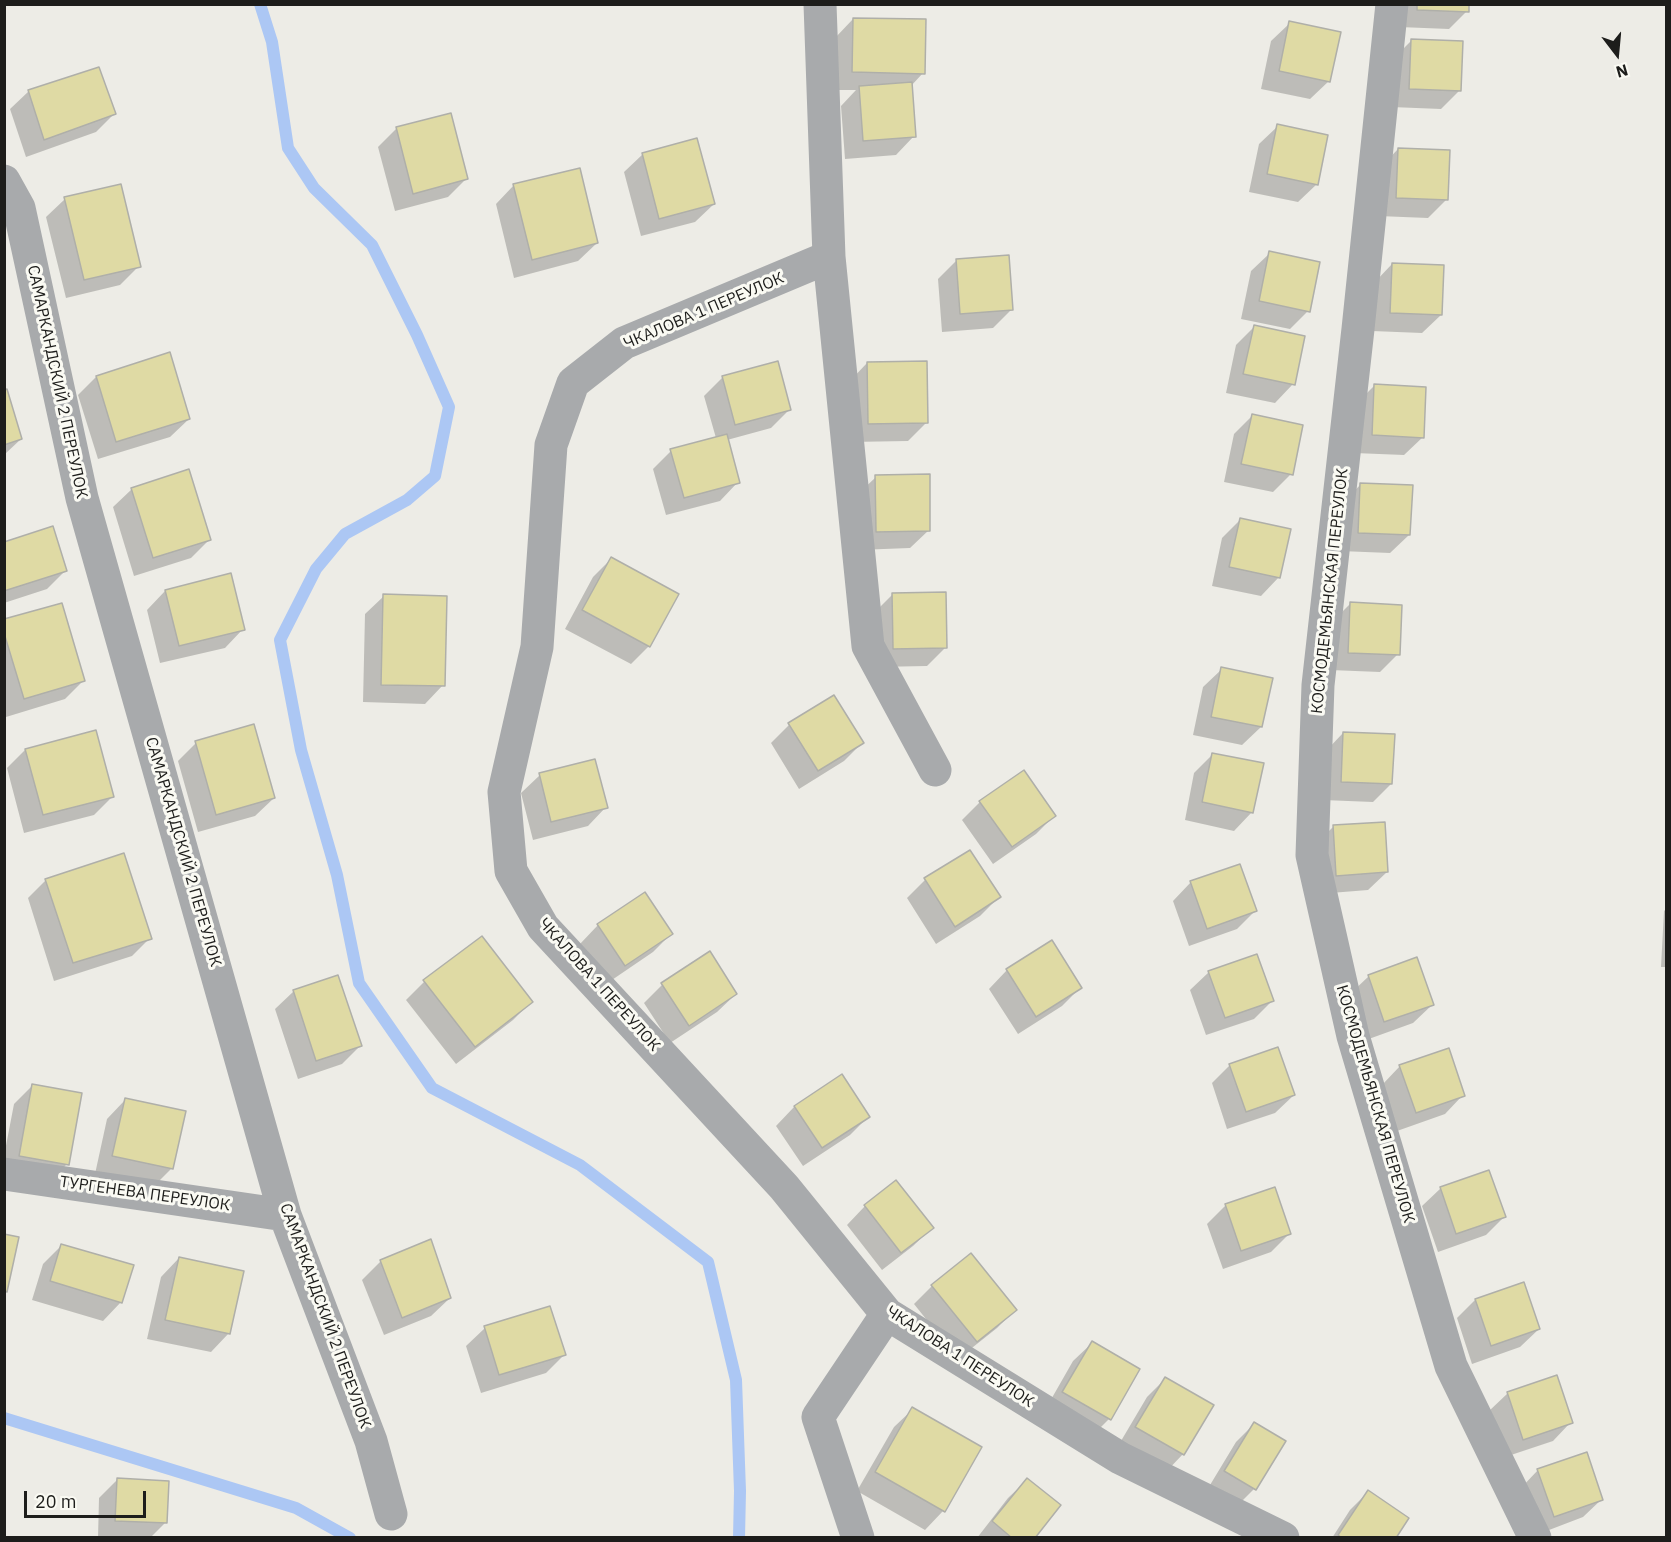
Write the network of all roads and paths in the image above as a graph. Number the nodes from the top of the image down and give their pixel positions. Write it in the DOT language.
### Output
graph roads {
  1 [pos="820,4"];
  2 [pos="1392,4"];
  3 [pos="4,181"];
  4 [pos="830,257"];
  5 [pos="935,770"];
  6 [pos="4,1174"];
  7 [pos="285,1215"];
  8 [pos="887,1314"];
  9 [pos="391,1514"];
  10 [pos="858,1538"];
  11 [pos="1283,1538"];
  12 [pos="1535,1538"];
  1 -- 4 [label="street"];
  2 -- 12 [label="street, КОСМОДЕМЬЯНСКАЯ ПЕРЕУЛОК"];
  3 -- 7 [label="street, САМАРКАНДСКИЙ 2 ПЕРЕУЛОК"];
  4 -- 5 [label="street"];
  4 -- 8 [label="street, ЧКАЛОВА 1 ПЕРЕУЛОК"];
  6 -- 7 [label="street, ТУРГЕНЕВА ПЕРЕУЛОК"];
  7 -- 9 [label="street, САМАРКАНДСКИЙ 2 ПЕРЕУЛОК"];
  8 -- 10 [label="street"];
  8 -- 11 [label="street, ЧКАЛОВА 1 ПЕРЕУЛОК"];
}
